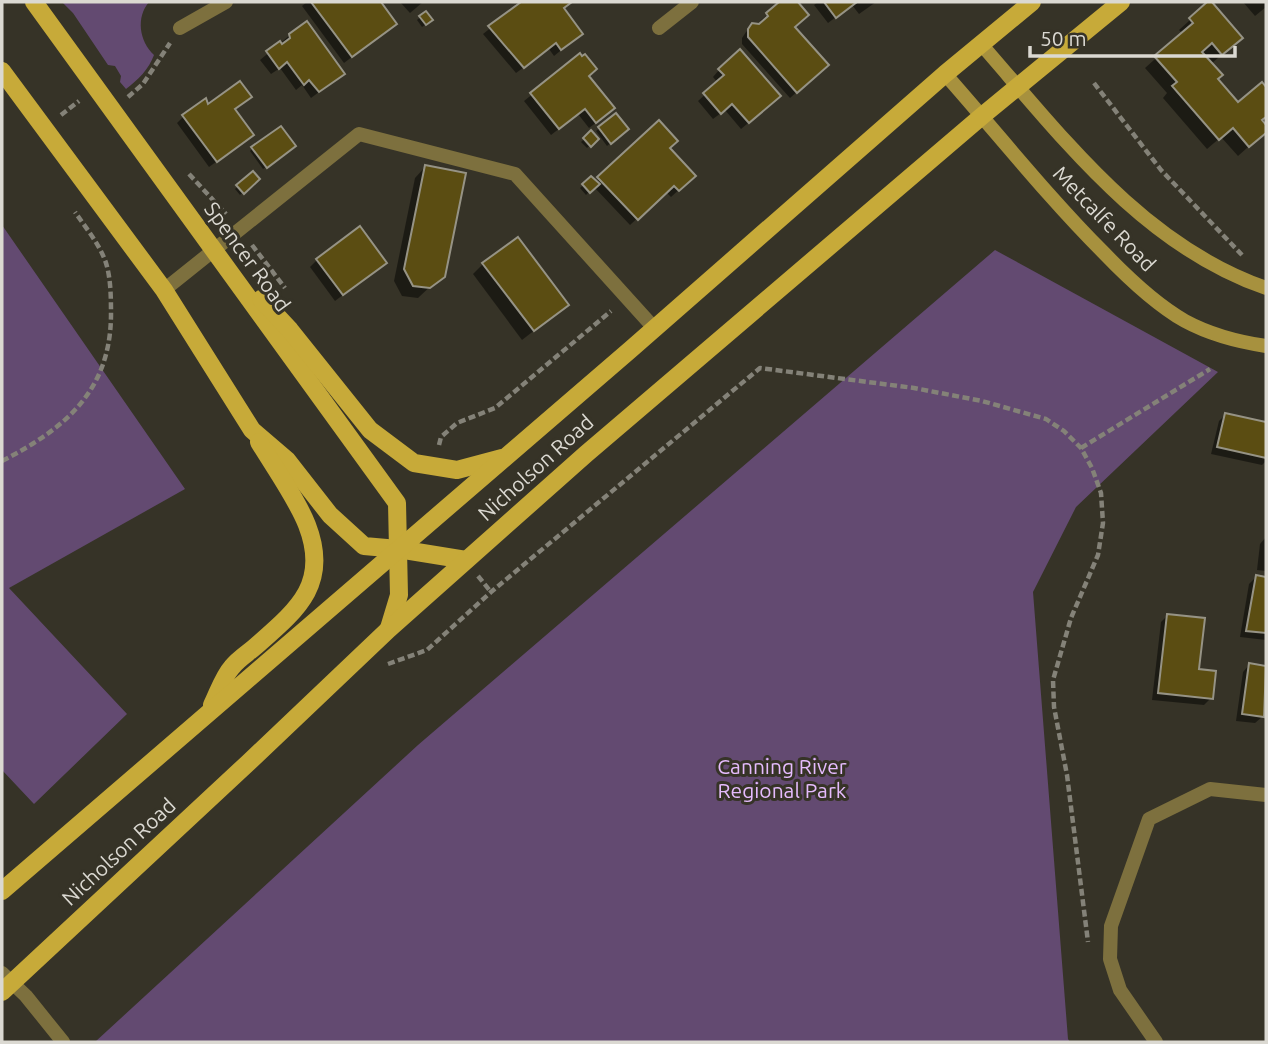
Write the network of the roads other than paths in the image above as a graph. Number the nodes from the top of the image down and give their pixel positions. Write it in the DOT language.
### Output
graph roads {
  1 [pos="34,2"];
  2 [pos="226,2"];
  3 [pos="692,2"];
  4 [pos="1032,2"];
  5 [pos="1121,2"];
  6 [pos="180,28"];
  7 [pos="659,28"];
  8 [pos="981,44"];
  9 [pos="2,72"];
  10 [pos="945,74"];
  11 [pos="1018,86"];
  12 [pos="982,116"];
  13 [pos="215,251"];
  14 [pos="1266,288"];
  15 [pos="164,290"];
  16 [pos="655,328"];
  17 [pos="1266,346"];
  18 [pos="252,430"];
  19 [pos="506,456"];
  20 [pos="398,548"];
  21 [pos="466,561"];
  22 [pos="389,629"];
  23 [pos="208,715"];
  24 [pos="1266,795"];
  25 [pos="2,891"];
  26 [pos="5,983"];
  27 [pos="64,1042"];
  28 [pos="1156,1042"];
  1 -- 13 [label="main road, Spencer Road"];
  2 -- 6 [label="street"];
  3 -- 7 [label="street"];
  4 -- 8 [label="main road, Nicholson Road"];
  5 -- 11 [label="main road, Nicholson Road"];
  8 -- 10 [label="main road, Nicholson Road"];
  8 -- 11 [label="main road, Metcalfe Road"];
  9 -- 15 [label="main road"];
  10 -- 12 [label="main road, Metcalfe Road"];
  10 -- 16 [label="main road, Nicholson Road"];
  11 -- 12 [label="main road, Nicholson Road"];
  11 -- 14 [label="main road, Metcalfe Road"];
  12 -- 17 [label="main road, Metcalfe Road"];
  12 -- 21 [label="main road, Nicholson Road"];
  13 -- 15 [label="street"];
  13 -- 16 [label="street"];
  13 -- 19 [label="main road"];
  13 -- 20 [label="main road, Spencer Road"];
  15 -- 18 [label="main road"];
  16 -- 19 [label="main road, Nicholson Road"];
  18 -- 20 [label="main road"];
  18 -- 23 [label="main road"];
  19 -- 20 [label="main road, Nicholson Road"];
  20 -- 21 [label="main road"];
  20 -- 22 [label="main road, Spencer Road"];
  20 -- 23 [label="main road, Nicholson Road"];
  21 -- 22 [label="main road, Nicholson Road"];
  22 -- 26 [label="main road, Nicholson Road"];
  23 -- 25 [label="main road, Nicholson Road"];
  24 -- 28 [label="street"];
  26 -- 27 [label="street"];
}
